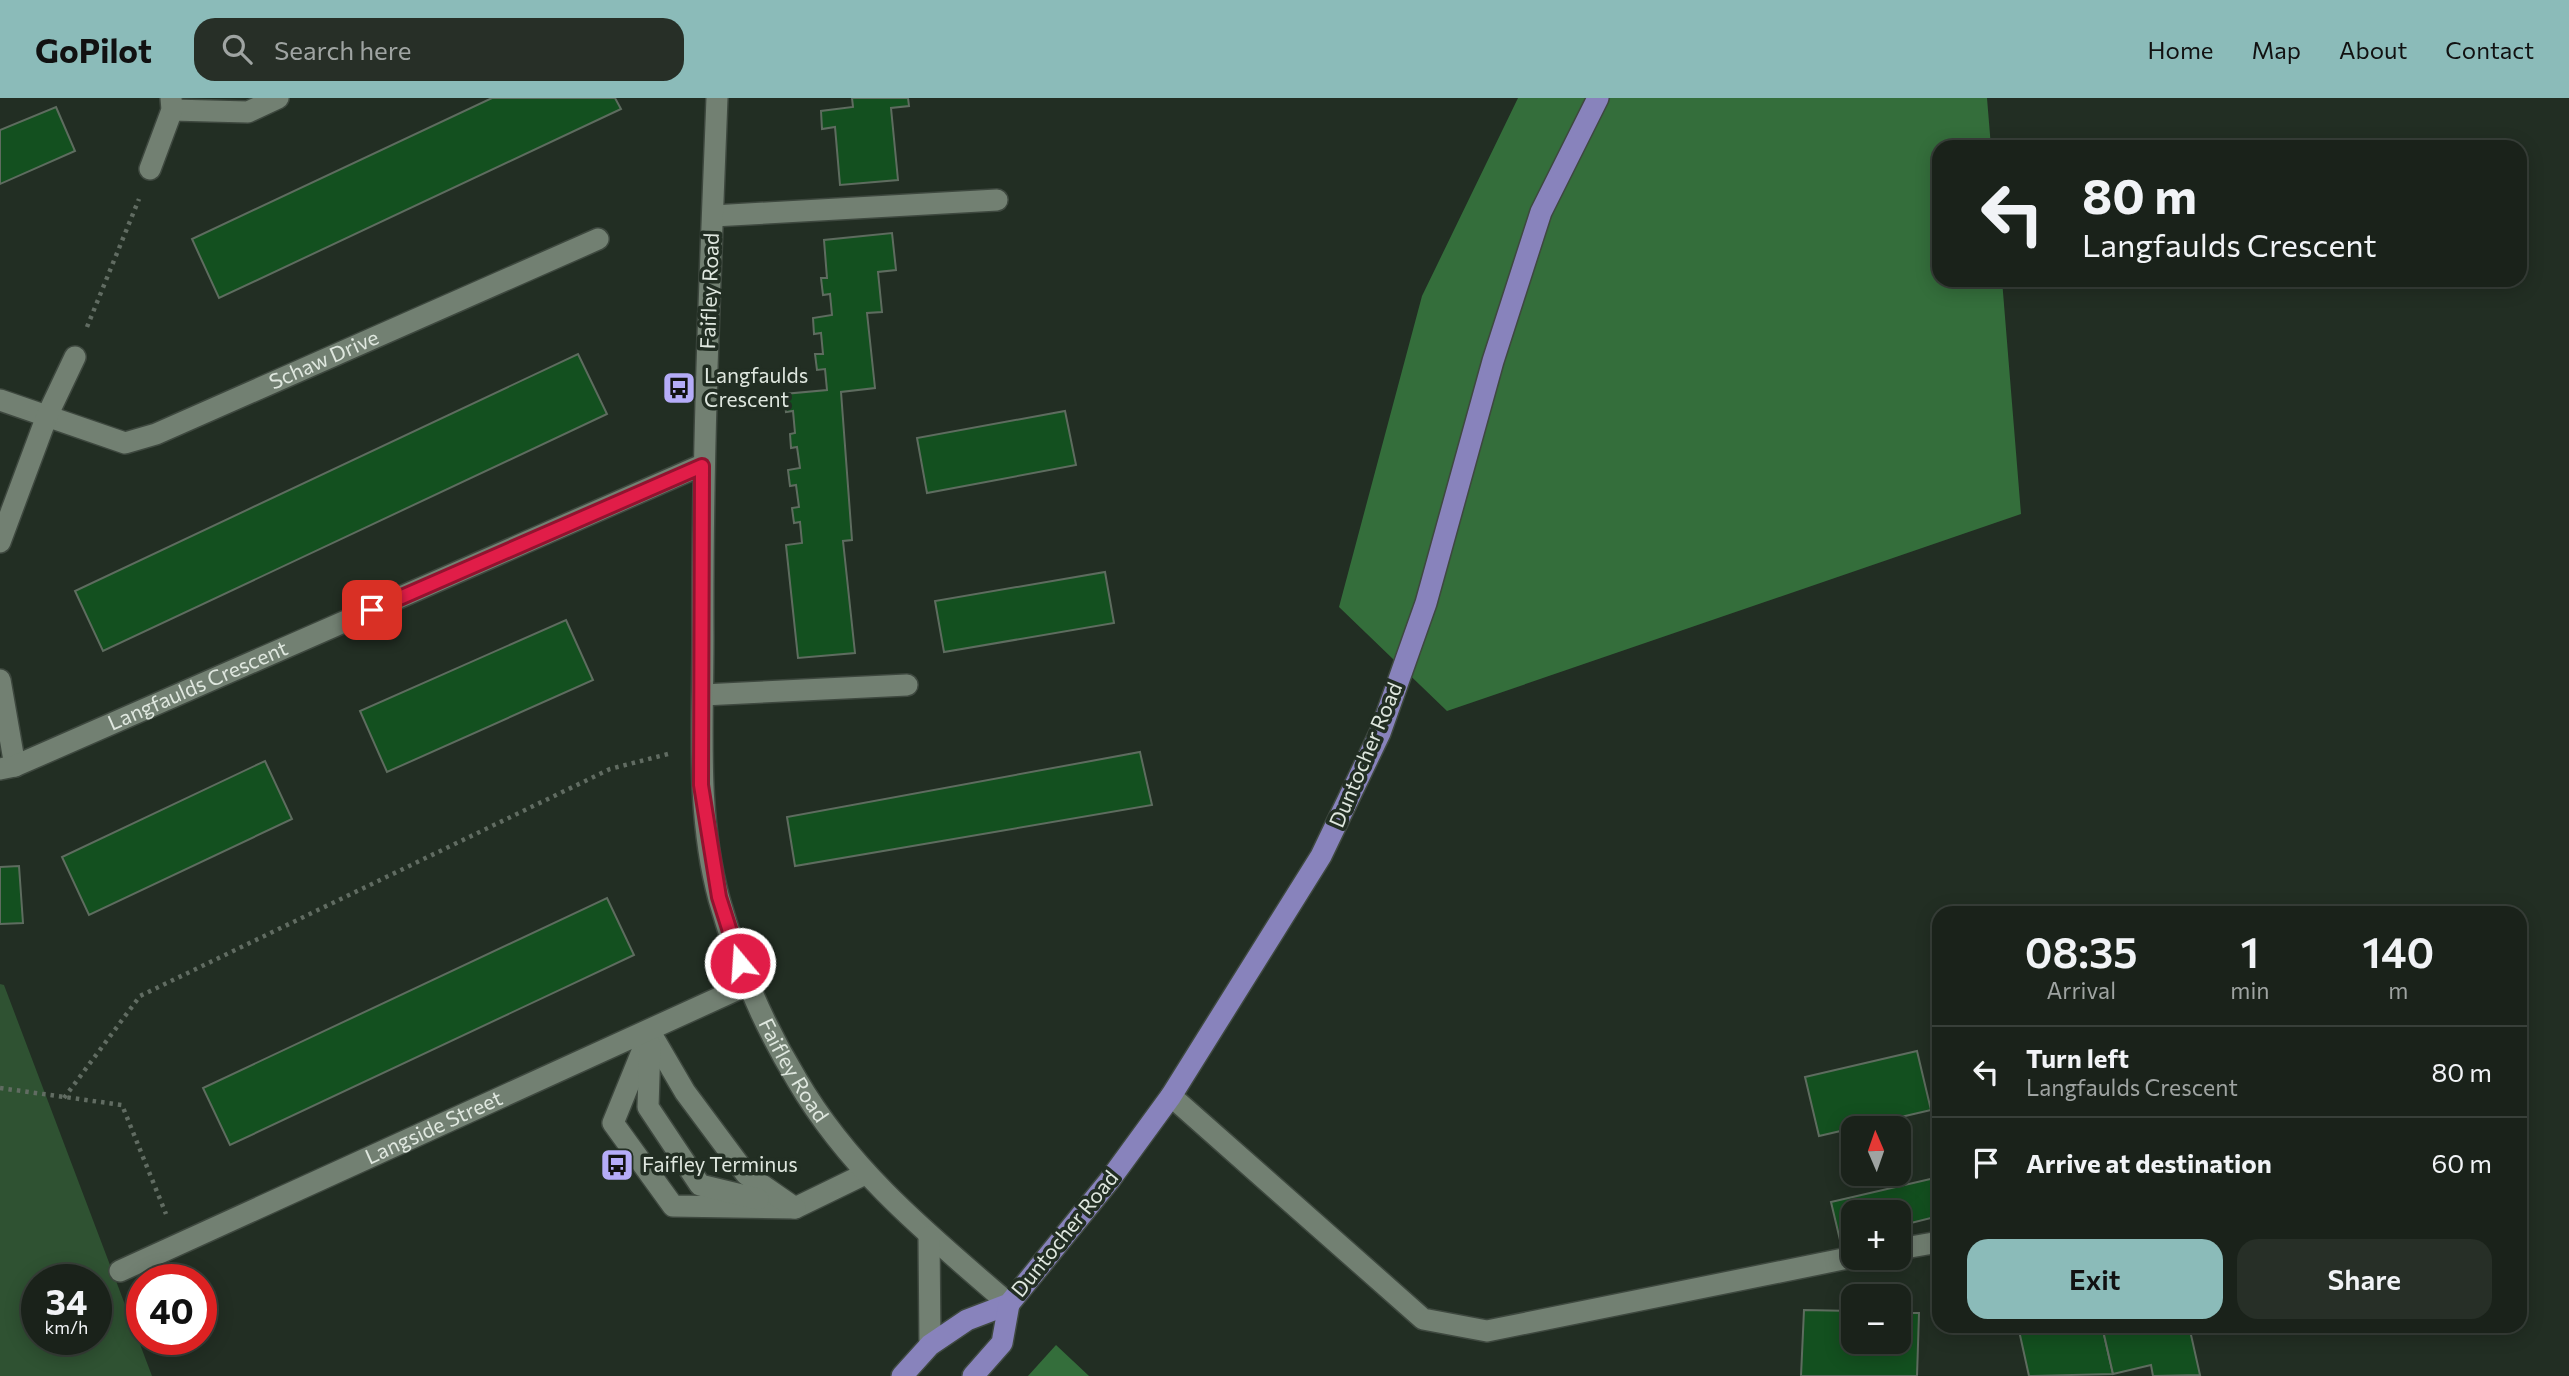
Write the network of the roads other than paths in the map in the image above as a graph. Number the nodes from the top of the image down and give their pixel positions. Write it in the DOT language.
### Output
graph roads {
  1 [pos="278,98"];
  2 [pos="718,98"];
  3 [pos="1598,98"];
  4 [pos="171,104"];
  5 [pos="150,169"];
  6 [pos="997,200"];
  7 [pos="713,216"];
  8 [pos="598,239"];
  9 [pos="75,357"];
  10 [pos="0,400"];
  11 [pos="47,416"];
  12 [pos="702,466"];
  13 [pos="0,542"];
  14 [pos="0,680"];
  15 [pos="907,685"];
  16 [pos="703,695"];
  17 [pos="8,768"];
  18 [pos="747,985"];
  19 [pos="650,1032"];
  20 [pos="1171,1096"];
  21 [pos="865,1174"];
  22 [pos="795,1208"];
  23 [pos="929,1237"];
  24 [pos="1932,1243"];
  25 [pos="1911,1247"];
  26 [pos="1841,1259"];
  27 [pos="120,1271"];
  28 [pos="1009,1304"];
  29 [pos="930,1345"];
  30 [pos="902,1376"];
  31 [pos="974,1376"];
  1 -- 4 [label="street"];
  2 -- 7 [label="street, Faifley Road"];
  3 -- 20 [label="main road, Duntocher Road"];
  4 -- 5 [label="street"];
  6 -- 7 [label="street"];
  7 -- 12 [label="street, Faifley Road"];
  8 -- 11 [label="street, Schaw Drive"];
  9 -- 11 [label="street"];
  10 -- 11 [label="street, Schaw Drive"];
  11 -- 13 [label="street"];
  12 -- 16 [label="street, Faifley Road"];
  12 -- 17 [label="street, Langfaulds Crescent"];
  14 -- 17 [label="street"];
  15 -- 16 [label="street"];
  16 -- 18 [label="street, Faifley Road"];
  18 -- 19 [label="street, Langside Street"];
  18 -- 21 [label="street, Faifley Road"];
  19 -- 22 [label="street"];
  19 -- 22 [label="street"];
  19 -- 22 [label="street"];
  19 -- 27 [label="street, Langside Street"];
  20 -- 26 [label="street"];
  20 -- 28 [label="main road, Duntocher Road"];
  21 -- 22 [label="street"];
  21 -- 23 [label="street, Faifley Road"];
  23 -- 28 [label="street, Faifley Road"];
  23 -- 29 [label="street"];
  24 -- 25 [label="street"];
  28 -- 29 [label="main road"];
  28 -- 31 [label="main road"];
  29 -- 30 [label="main road"];
}
